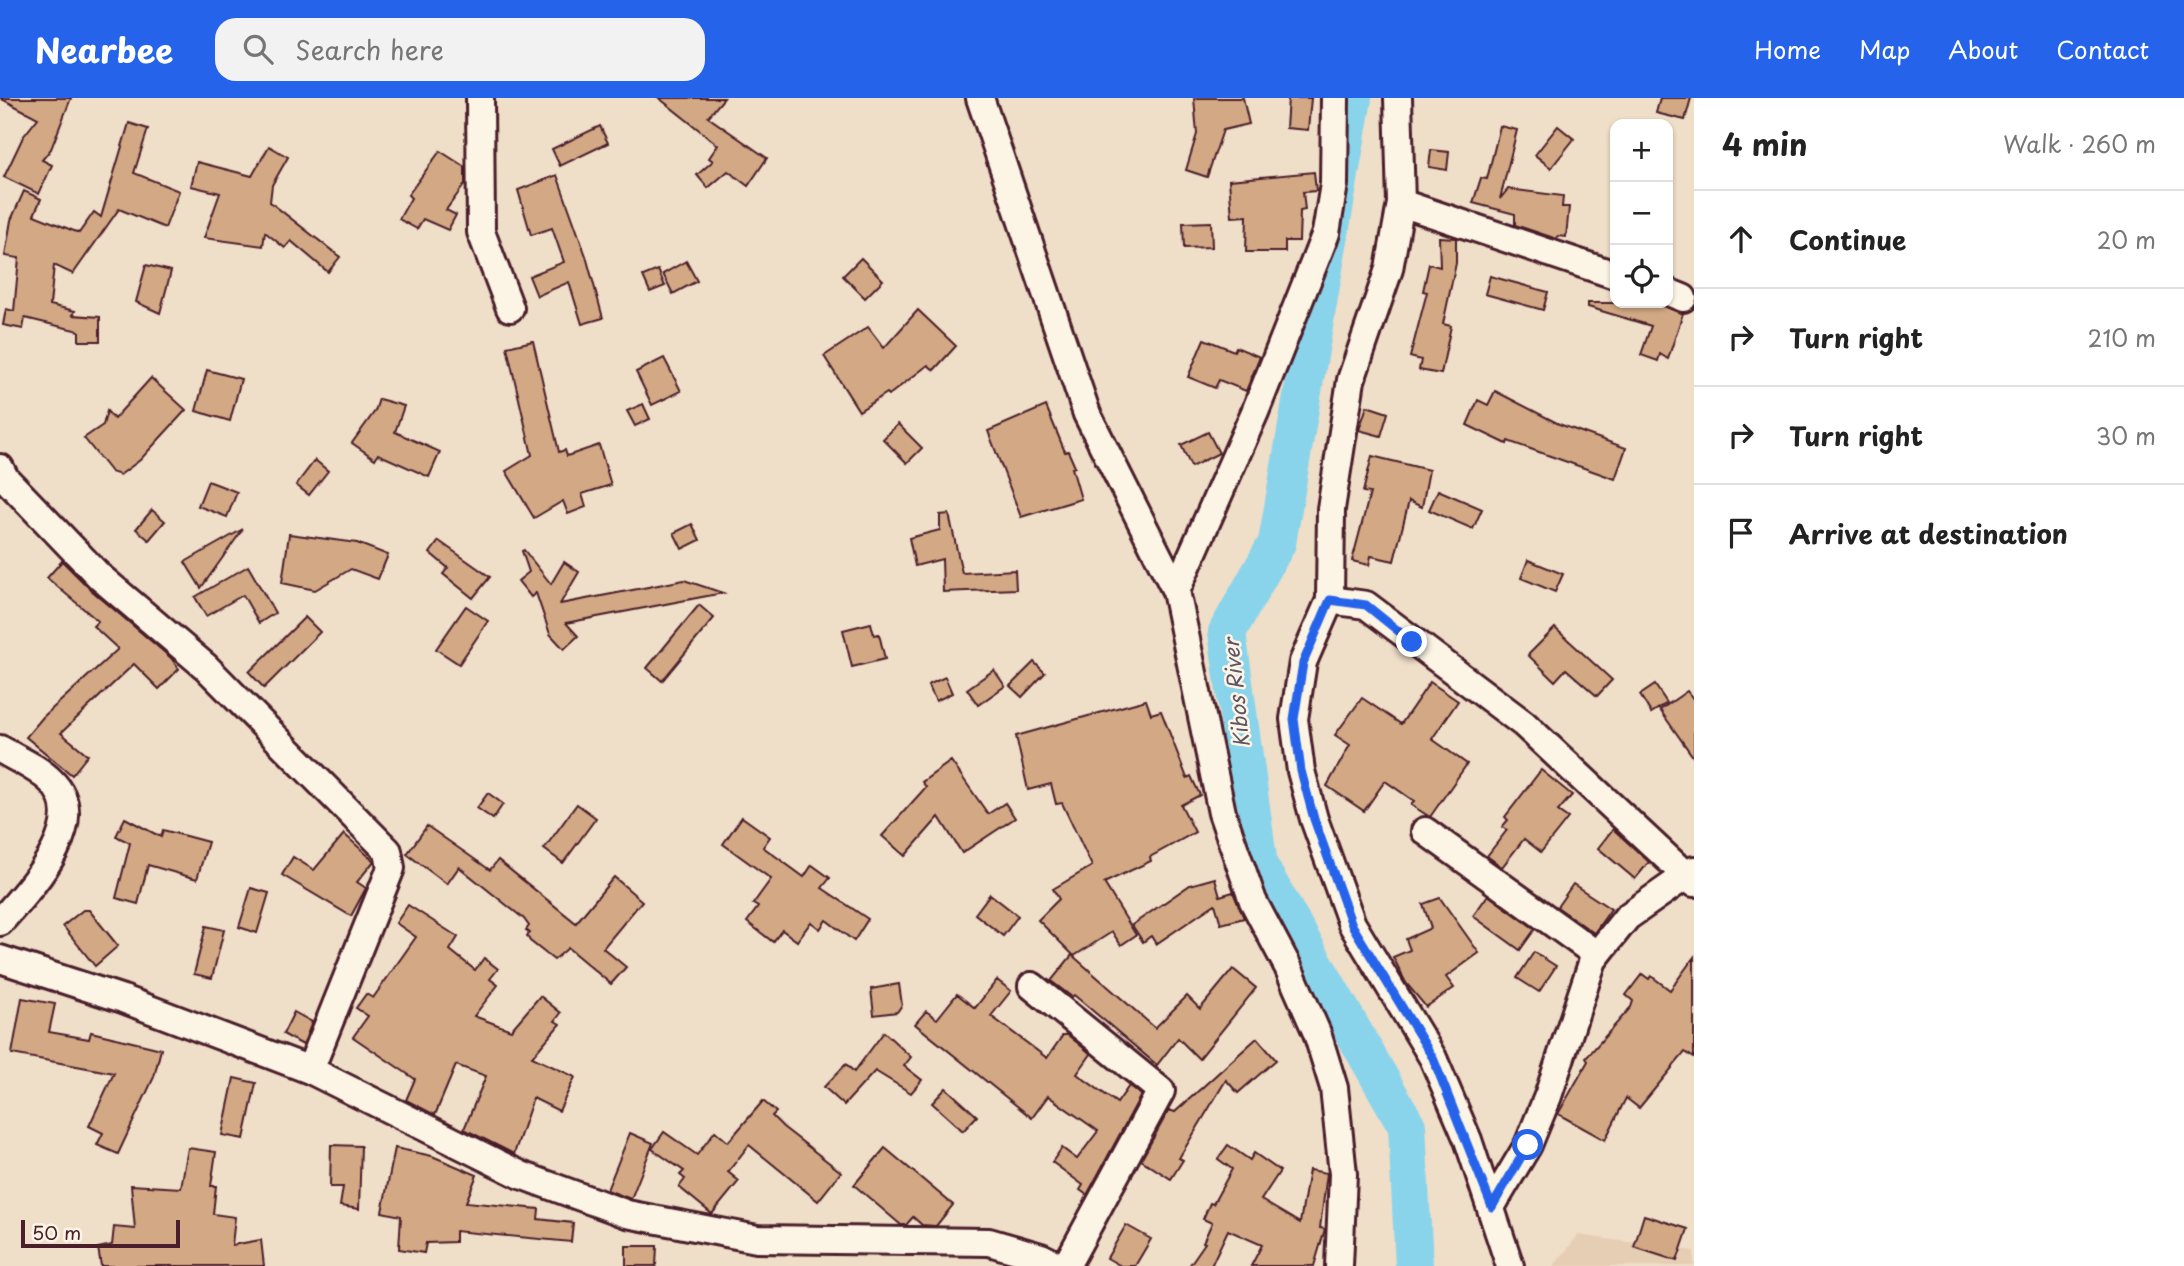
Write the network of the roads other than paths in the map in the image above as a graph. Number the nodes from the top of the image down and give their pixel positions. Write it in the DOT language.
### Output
graph roads {
  1 [pos="480,98"];
  2 [pos="980,98"];
  3 [pos="1335,98"];
  4 [pos="1398,98"];
  5 [pos="1401,202"];
  6 [pos="1610,273"];
  7 [pos="510,308"];
  8 [pos="0,468"];
  9 [pos="1176,591"];
  10 [pos="1330,600"];
  11 [pos="0,749"];
  12 [pos="1425,831"];
  13 [pos="1691,876"];
  14 [pos="0,922"];
  15 [pos="1596,954"];
  16 [pos="0,960"];
  17 [pos="1032,986"];
  18 [pos="310,1070"];
  19 [pos="1492,1207"];
  20 [pos="1059,1266"];
  21 [pos="1066,1266"];
  22 [pos="1339,1266"];
  23 [pos="1510,1266"];
  1 -- 7 [label="street"];
  2 -- 9 [label="street"];
  3 -- 9 [label="street"];
  4 -- 5 [label="street"];
  5 -- 6 [label="street"];
  5 -- 10 [label="street"];
  8 -- 18 [label="street"];
  9 -- 22 [label="street"];
  10 -- 13 [label="street"];
  10 -- 19 [label="street"];
  11 -- 14 [label="street"];
  12 -- 15 [label="street"];
  13 -- 15 [label="street"];
  15 -- 19 [label="street"];
  16 -- 18 [label="street"];
  17 -- 21 [label="street"];
  18 -- 20 [label="street"];
  19 -- 23 [label="street"];
}
